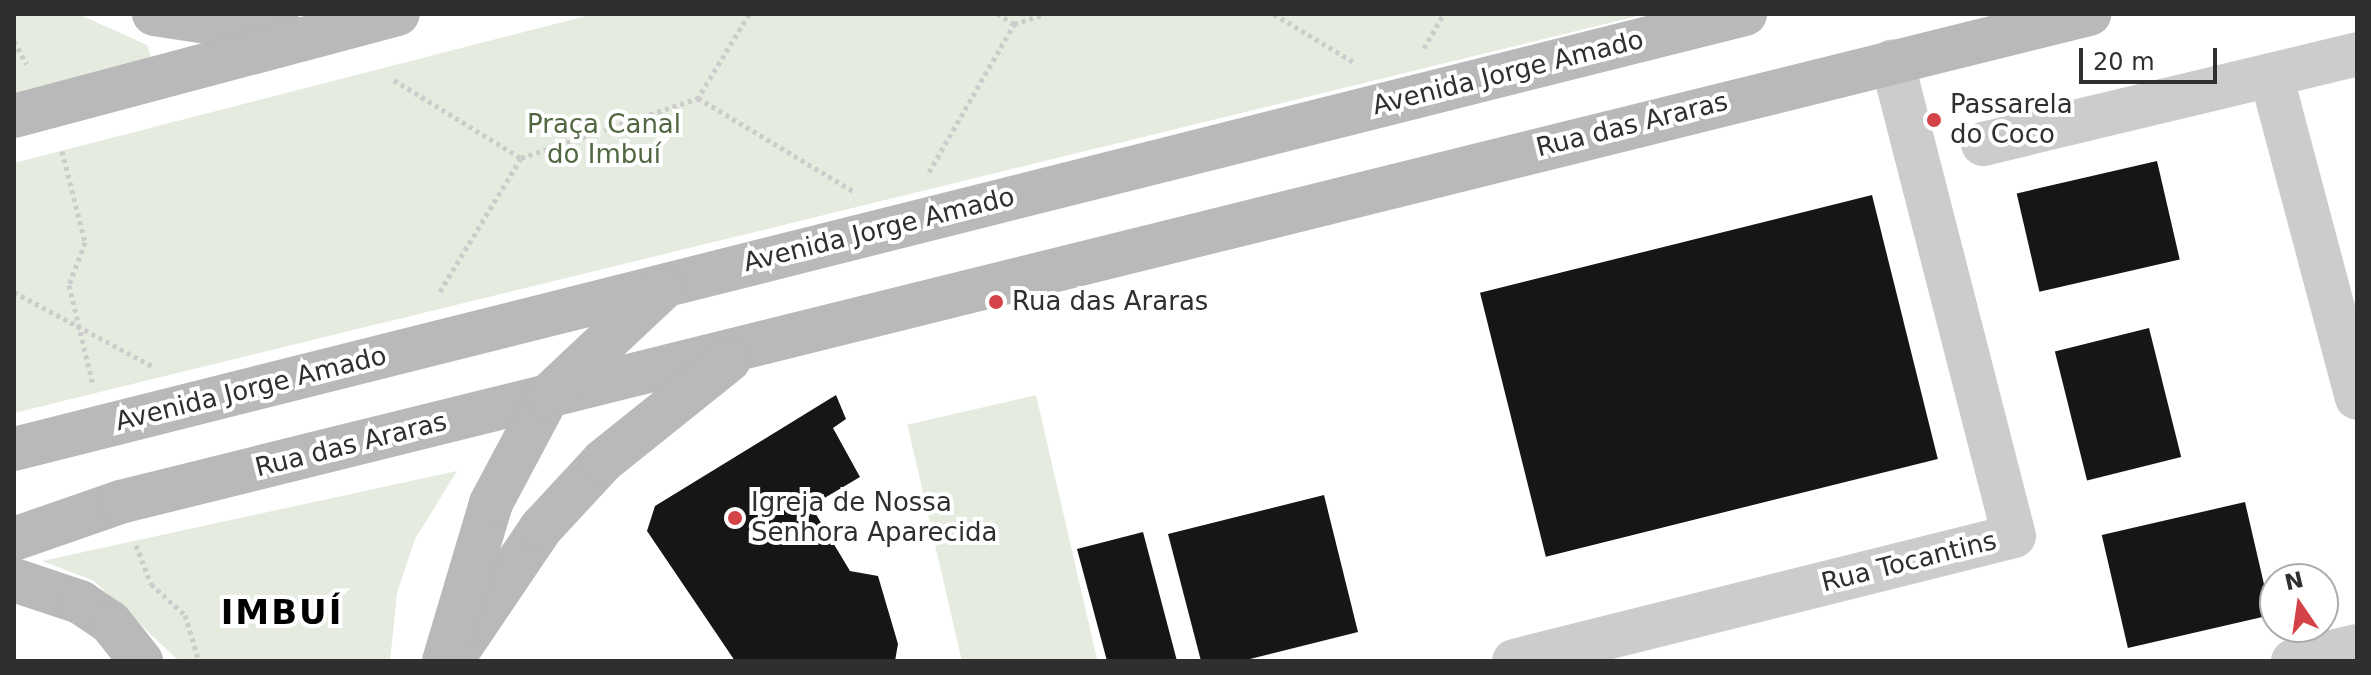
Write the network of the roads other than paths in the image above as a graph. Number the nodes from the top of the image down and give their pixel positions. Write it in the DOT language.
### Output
graph roads {
  1 [pos="154,14"];
  2 [pos="398,14"];
  3 [pos="1745,14"];
  4 [pos="2089,14"];
  5 [pos="312,36"];
  6 [pos="2357,54"];
  7 [pos="1892,61"];
  8 [pos="2271,75"];
  9 [pos="32,111"];
  10 [pos="1983,144"];
  11 [pos="668,283"];
  12 [pos="747,347"];
  13 [pos="2355,382"];
  14 [pos="548,396"];
  15 [pos="14,449"];
  16 [pos="14,539"];
  17 [pos="14,580"];
  18 [pos="2357,646"];
  19 [pos="141,661"];
  20 [pos="444,661"];
  21 [pos="453,661"];
  22 [pos="1514,661"];
  23 [pos="2293,661"];
  1 -- 5 [label="street"];
  2 -- 5 [label="street"];
  3 -- 11 [label="street, Avenida Jorge Amado"];
  4 -- 7 [label="street, Rua das Araras"];
  5 -- 9 [label="street"];
  6 -- 8 [label="street"];
  7 -- 12 [label="street, Rua das Araras"];
  7 -- 22 [label="street, Rua Tocantins"];
  8 -- 10 [label="street"];
  8 -- 13 [label="street"];
  11 -- 14 [label="street"];
  11 -- 15 [label="street, Avenida Jorge Amado"];
  12 -- 14 [label="street, Rua das Araras"];
  12 -- 21 [label="street"];
  14 -- 16 [label="street, Rua das Araras"];
  14 -- 20 [label="street"];
  17 -- 19 [label="street"];
  18 -- 23 [label="street"];
}
